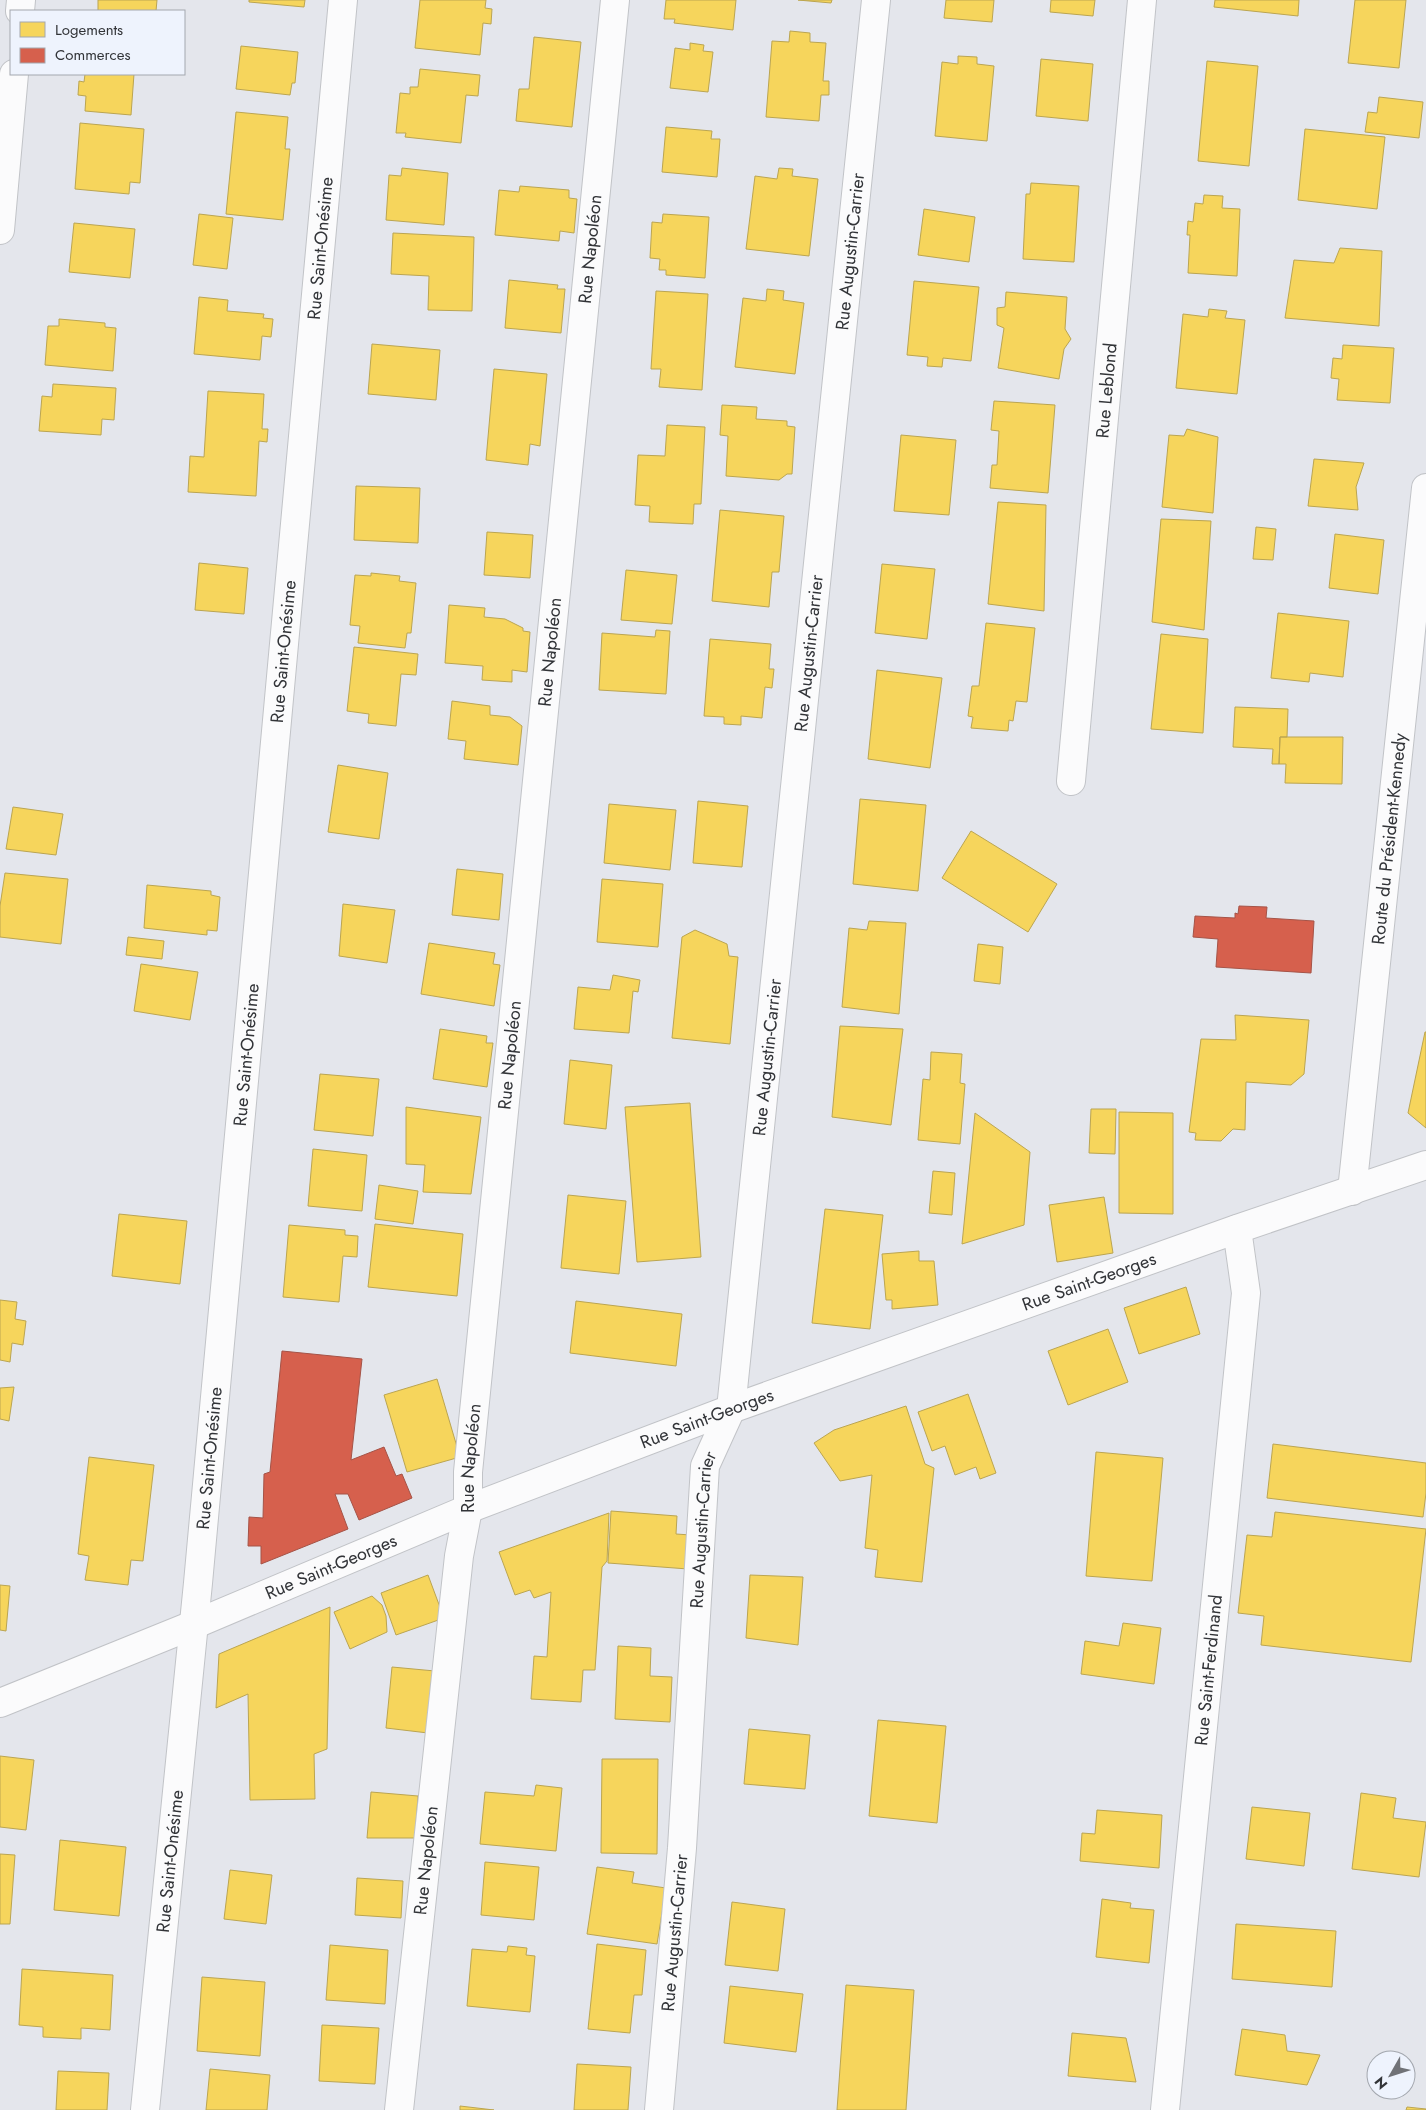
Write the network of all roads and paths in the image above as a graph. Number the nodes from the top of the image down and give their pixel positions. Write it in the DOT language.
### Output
graph roads {
  1 [pos="342,0"];
  2 [pos="615,0"];
  3 [pos="876,0"];
  4 [pos="1142,0"];
  5 [pos="14,75"];
  6 [pos="0,230"];
  7 [pos="1426,488"];
  8 [pos="1071,781"];
  9 [pos="1426,1165"];
  10 [pos="1352,1191"];
  11 [pos="1237,1229"];
  12 [pos="731,1409"];
  13 [pos="468,1509"];
  14 [pos="193,1625"];
  15 [pos="0,1703"];
  16 [pos="145,2110"];
  17 [pos="399,2110"];
  18 [pos="659,2110"];
  19 [pos="1165,2110"];
  1 -- 14 [label="street, Rue Saint-Onésime"];
  2 -- 13 [label="street, Rue Napoléon"];
  3 -- 12 [label="street, Rue Augustin-Carrier"];
  4 -- 8 [label="street, Rue Leblond"];
  5 -- 6 [label="street"];
  7 -- 10 [label="street, Route du Président-Kennedy"];
  9 -- 10 [label="street, Rue Saint-Georges"];
  10 -- 11 [label="street, Rue Saint-Georges"];
  11 -- 12 [label="street, Rue Saint-Georges"];
  11 -- 19 [label="street, Rue Saint-Ferdinand"];
  12 -- 13 [label="street, Rue Saint-Georges"];
  12 -- 18 [label="street, Rue Augustin-Carrier"];
  13 -- 14 [label="street, Rue Saint-Georges"];
  13 -- 17 [label="street, Rue Napoléon"];
  14 -- 15 [label="street, Rue Saint-Georges"];
  14 -- 16 [label="street, Rue Saint-Onésime"];
}
